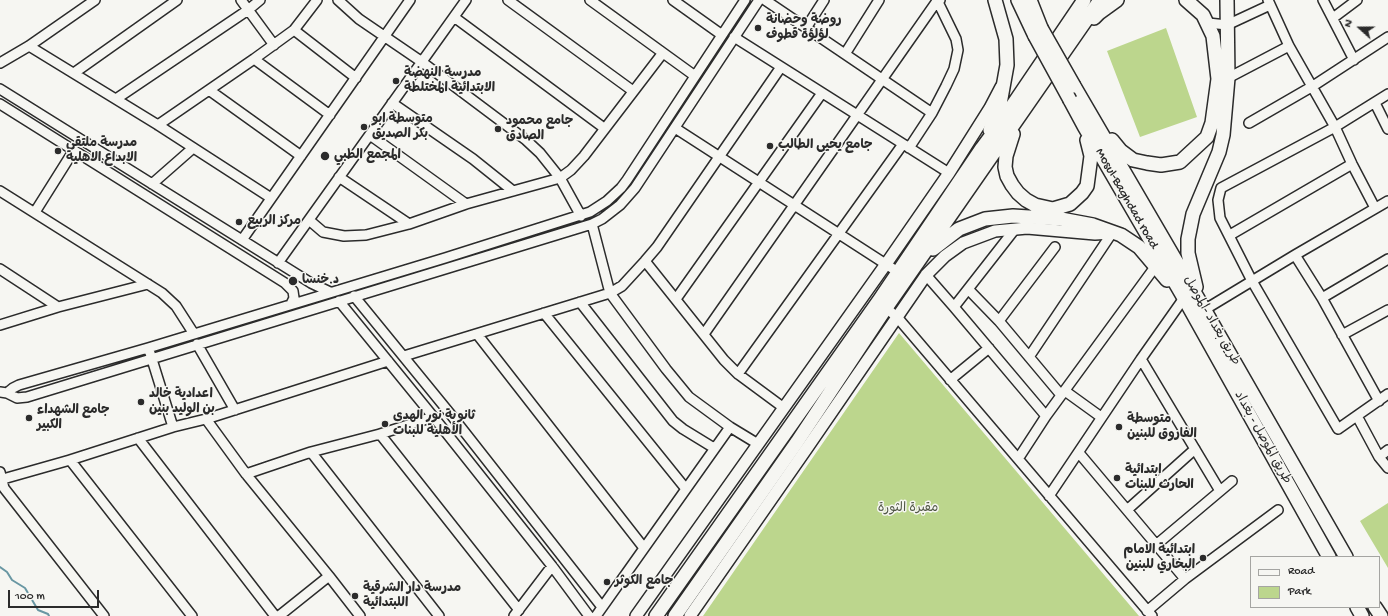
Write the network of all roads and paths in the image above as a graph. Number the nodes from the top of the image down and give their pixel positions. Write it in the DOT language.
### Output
graph roads {
  1 [pos="95,0"];
  2 [pos="177,0"];
  3 [pos="241,0"];
  4 [pos="260,0"];
  5 [pos="317,0"];
  6 [pos="338,0"];
  7 [pos="410,0"];
  8 [pos="466,0"];
  9 [pos="508,0"];
  10 [pos="590,0"];
  11 [pos="673,0"];
  12 [pos="759,0"];
  13 [pos="765,0"];
  14 [pos="824,0"];
  15 [pos="879,0"];
  16 [pos="938,0"];
  17 [pos="995,0"];
  18 [pos="1018,0"];
  19 [pos="1030,0"];
  20 [pos="1084,0"];
  21 [pos="1087,0"];
  22 [pos="1100,0"];
  23 [pos="1117,0"];
  24 [pos="1186,0"];
  25 [pos="1227,0"];
  26 [pos="1323,0"];
  27 [pos="1357,0"];
  28 [pos="744,1"];
  29 [pos="1269,2"];
  30 [pos="686,4"];
  31 [pos="248,10"];
  32 [pos="454,17"];
  33 [pos="1072,18"];
  34 [pos="1333,18"];
  35 [pos="745,20"];
  36 [pos="1208,23"];
  37 [pos="1227,25"];
  38 [pos="806,28"];
  39 [pos="294,30"];
  40 [pos="1038,32"];
  41 [pos="722,35"];
  42 [pos="385,36"];
  43 [pos="734,37"];
  44 [pos="1388,38"];
  45 [pos="274,45"];
  46 [pos="30,46"];
  47 [pos="1068,46"];
  48 [pos="1289,46"];
  49 [pos="662,54"];
  50 [pos="844,54"];
  51 [pos="254,59"];
  52 [pos="1354,60"];
  53 [pos="422,62"];
  54 [pos="0,63"];
  55 [pos="781,67"];
  56 [pos="74,73"];
  57 [pos="695,76"];
  58 [pos="1006,76"];
  59 [pos="356,78"];
  60 [pos="1228,78"];
  61 [pos="883,79"];
  62 [pos="1313,86"];
  63 [pos="0,89"];
  64 [pos="209,90"];
  65 [pos="633,91"];
  66 [pos="822,93"];
  67 [pos="1388,94"];
  68 [pos="116,99"];
  69 [pos="1030,102"];
  70 [pos="392,103"];
  71 [pos="1375,103"];
  72 [pos="0,104"];
  73 [pos="1087,108"];
  74 [pos="932,113"];
  75 [pos="330,115"];
  76 [pos="858,115"];
  77 [pos="1249,123"];
  78 [pos="158,125"];
  79 [pos="1084,126"];
  80 [pos="662,127"];
  81 [pos="1335,127"];
  82 [pos="604,128"];
  83 [pos="675,128"];
  84 [pos="1388,129"];
  85 [pos="370,134"];
  86 [pos="906,146"];
  87 [pos="662,147"];
  88 [pos="193,148"];
  89 [pos="982,148"];
  90 [pos="74,150"];
  91 [pos="301,156"];
  92 [pos="719,156"];
  93 [pos="1352,164"];
  94 [pos="949,173"];
  95 [pos="339,177"];
  96 [pos="560,178"];
  97 [pos="759,182"];
  98 [pos="152,184"];
  99 [pos="0,191"];
  100 [pos="513,191"];
  101 [pos="271,198"];
  102 [pos="1388,201"];
  103 [pos="466,204"];
  104 [pos="794,205"];
  105 [pos="1375,208"];
  106 [pos="35,212"];
  107 [pos="581,216"];
  108 [pos="309,220"];
  109 [pos="409,224"];
  110 [pos="592,224"];
  111 [pos="1014,229"];
  112 [pos="1115,233"];
  113 [pos="839,234"];
  114 [pos="1230,235"];
  115 [pos="242,240"];
  116 [pos="1055,247"];
  117 [pos="1295,255"];
  118 [pos="445,258"];
  119 [pos="1388,259"];
  120 [pos="645,261"];
  121 [pos="278,263"];
  122 [pos="886,264"];
  123 [pos="1155,267"];
  124 [pos="448,268"];
  125 [pos="0,269"];
  126 [pos="920,271"];
  127 [pos="898,272"];
  128 [pos="1252,281"];
  129 [pos="148,284"];
  130 [pos="311,284"];
  131 [pos="968,289"];
  132 [pos="293,291"];
  133 [pos="330,292"];
  134 [pos="610,293"];
  135 [pos="354,296"];
  136 [pos="1184,298"];
  137 [pos="1322,298"];
  138 [pos="676,299"];
  139 [pos="338,301"];
  140 [pos="580,302"];
  141 [pos="291,304"];
  142 [pos="1202,306"];
  143 [pos="58,307"];
  144 [pos="954,307"];
  145 [pos="886,308"];
  146 [pos="1388,310"];
  147 [pos="544,313"];
  148 [pos="897,317"];
  149 [pos="999,320"];
  150 [pos="0,325"];
  151 [pos="194,334"];
  152 [pos="477,334"];
  153 [pos="704,334"];
  154 [pos="1342,335"];
  155 [pos="392,341"];
  156 [pos="197,344"];
  157 [pos="148,348"];
  158 [pos="378,348"];
  159 [pos="989,348"];
  160 [pos="404,356"];
  161 [pos="1029,357"];
  162 [pos="1141,358"];
  163 [pos="152,359"];
  164 [pos="388,361"];
  165 [pos="738,374"];
  166 [pos="950,380"];
  167 [pos="4,393"];
  168 [pos="1063,393"];
  169 [pos="1388,394"];
  170 [pos="1378,401"];
  171 [pos="784,408"];
  172 [pos="235,410"];
  173 [pos="452,416"];
  174 [pos="1046,416"];
  175 [pos="1357,416"];
  176 [pos="433,417"];
  177 [pos="1101,417"];
  178 [pos="206,419"];
  179 [pos="440,425"];
  180 [pos="173,427"];
  181 [pos="730,427"];
  182 [pos="380,434"];
  183 [pos="138,438"];
  184 [pos="758,444"];
  185 [pos="802,445"];
  186 [pos="714,448"];
  187 [pos="1195,449"];
  188 [pos="1388,450"];
  189 [pos="311,452"];
  190 [pos="1079,453"];
  191 [pos="1379,457"];
  192 [pos="1018,459"];
  193 [pos="70,460"];
  194 [pos="1388,468"];
  195 [pos="246,474"];
  196 [pos="1,476"];
  197 [pos="1232,481"];
  198 [pos="686,489"];
  199 [pos="1220,491"];
  200 [pos="1049,496"];
  201 [pos="1127,510"];
  202 [pos="1278,510"];
  203 [pos="1156,545"];
  204 [pos="644,548"];
  205 [pos="1327,556"];
  206 [pos="1345,556"];
  207 [pos="552,566"];
  208 [pos="329,576"];
  209 [pos="1185,579"];
  210 [pos="602,607"];
  211 [pos="516,613"];
  212 [pos="1150,613"];
  213 [pos="662,614"];
  214 [pos="104,616"];
  215 [pos="192,616"];
  216 [pos="274,616"];
  217 [pos="279,616"];
  218 [pos="360,616"];
  219 [pos="439,616"];
  220 [pos="589,616"];
  221 [pos="596,616"];
  222 [pos="636,616"];
  223 [pos="675,616"];
  224 [pos="690,616"];
  1 -- 46 [label="street"];
  2 -- 56 [label="street"];
  3 -- 31 [label="street"];
  4 -- 31 [label="street"];
  5 -- 39 [label="street"];
  6 -- 42 [label="street"];
  7 -- 42 [label="street"];
  8 -- 32 [label="street"];
  9 -- 65 [label="street"];
  10 -- 49 [label="street"];
  11 -- 30 [label="street"];
  12 -- 35 [label="street"];
  13 -- 38 [label="street"];
  14 -- 38 [label="street"];
  15 -- 50 [label="street"];
  16 -- 61 [label="street"];
  16 -- 74 [label="street"];
  17 -- 58 [label="highway"];
  18 -- 40 [label="highway"];
  19 -- 40 [label="highway"];
  20 -- 33 [label="highway"];
  21 -- 33 [label="highway"];
  22 -- 47 [label="highway"];
  23 -- 47 [label="highway"];
  24 -- 36 [label="highway"];
  25 -- 37 [label="highway"];
  26 -- 34 [label="street"];
  27 -- 34 [label="street"];
  28 -- 35 [label="street"];
  28 -- 41 [label="street"];
  29 -- 37 [label="street"];
  29 -- 48 [label="street"];
  30 -- 41 [label="street"];
  31 -- 45 [label="street"];
  31 -- 68 [label="street"];
  32 -- 53 [label="street"];
  32 -- 82 [label="street"];
  33 -- 89 [label="highway"];
  34 -- 52 [label="street"];
  35 -- 43 [label="street"];
  36 -- 37 [label="street"];
  36 -- 73 [label="highway"];
  37 -- 60 [label="highway"];
  38 -- 50 [label="street"];
  39 -- 45 [label="street"];
  39 -- 59 [label="street"];
  40 -- 73 [label="highway, طريق بغداد -الموصل, bridge"];
  40 -- 79 [label="highway, Mosul-Baghdad road, bridge"];
  41 -- 57 [label="street"];
  42 -- 53 [label="street"];
  42 -- 59 [label="street"];
  43 -- 55 [label="street"];
  43 -- 83 [label="street"];
  44 -- 52 [label="street"];
  45 -- 51 [label="street"];
  46 -- 54 [label="street"];
  46 -- 56 [label="street"];
  47 -- 69 [label="highway"];
  48 -- 60 [label="street"];
  48 -- 62 [label="street"];
  49 -- 57 [label="street"];
  49 -- 65 [label="street"];
  50 -- 61 [label="street"];
  51 -- 64 [label="street"];
  51 -- 75 [label="street"];
  52 -- 62 [label="street"];
  53 -- 70 [label="street"];
  53 -- 96 [label="street"];
  55 -- 66 [label="street"];
  55 -- 92 [label="street"];
  56 -- 68 [label="street"];
  57 -- 80 [label="street"];
  58 -- 89 [label="highway"];
  58 -- 94 [label="main road"];
  59 -- 75 [label="street"];
  60 -- 142 [label="highway"];
  61 -- 74 [label="street"];
  61 -- 76 [label="street"];
  62 -- 77 [label="street"];
  62 -- 81 [label="street"];
  63 -- 98 [label="street"];
  64 -- 78 [label="street"];
  64 -- 91 [label="street"];
  65 -- 82 [label="street"];
  66 -- 76 [label="street"];
  66 -- 97 [label="street"];
  67 -- 71 [label="street"];
  68 -- 78 [label="street"];
  69 -- 79 [label="highway"];
  69 -- 126 [label="highway"];
  70 -- 85 [label="street"];
  70 -- 100 [label="street"];
  71 -- 81 [label="street"];
  71 -- 84 [label="street"];
  72 -- 90 [label="street"];
  73 -- 142 [label="highway, طريق بغداد -الموصل"];
  74 -- 86 [label="street"];
  75 -- 91 [label="street"];
  76 -- 86 [label="street"];
  76 -- 104 [label="street"];
  78 -- 88 [label="street"];
  79 -- 136 [label="highway, Mosul-Baghdad road"];
  80 -- 87 [label="street"];
  80 -- 107 [label="street"];
  81 -- 93 [label="street"];
  81 -- 114 [label="street"];
  82 -- 96 [label="street"];
  83 -- 87 [label="street"];
  83 -- 92 [label="street"];
  85 -- 95 [label="street"];
  85 -- 103 [label="street"];
  86 -- 94 [label="street"];
  86 -- 113 [label="street"];
  87 -- 110 [label="street"];
  88 -- 98 [label="street"];
  88 -- 101 [label="street"];
  89 -- 127 [label="highway"];
  90 -- 106 [label="street"];
  90 -- 132 [label="street"];
  91 -- 101 [label="street"];
  92 -- 97 [label="street"];
  92 -- 120 [label="street"];
  93 -- 105 [label="street"];
  93 -- 114 [label="street"];
  94 -- 122 [label="main road"];
  95 -- 108 [label="street"];
  95 -- 109 [label="street"];
  96 -- 100 [label="street"];
  96 -- 107 [label="street"];
  97 -- 104 [label="street"];
  97 -- 138 [label="street"];
  98 -- 115 [label="street"];
  99 -- 106 [label="street"];
  100 -- 103 [label="street"];
  101 -- 115 [label="street"];
  102 -- 105 [label="street"];
  103 -- 109 [label="street"];
  104 -- 113 [label="street"];
  104 -- 153 [label="street"];
  105 -- 117 [label="street"];
  106 -- 129 [label="street"];
  107 -- 118 [label="street"];
  108 -- 109 [label="street"];
  108 -- 121 [label="street"];
  110 -- 124 [label="street"];
  110 -- 134 [label="street"];
  111 -- 112 [label="main road"];
  111 -- 126 [label="main road"];
  111 -- 131 [label="street"];
  112 -- 123 [label="highway"];
  112 -- 126 [label="highway"];
  112 -- 161 [label="street"];
  113 -- 122 [label="street"];
  113 -- 165 [label="street"];
  114 -- 128 [label="street"];
  115 -- 121 [label="street"];
  116 -- 149 [label="street"];
  117 -- 128 [label="street"];
  117 -- 137 [label="street"];
  118 -- 124 [label="street"];
  118 -- 133 [label="street"];
  119 -- 137 [label="street"];
  120 -- 134 [label="street"];
  120 -- 138 [label="street"];
  121 -- 130 [label="street"];
  122 -- 127 [label="street"];
  122 -- 171 [label="main road"];
  123 -- 136 [label="highway"];
  123 -- 168 [label="street"];
  124 -- 135 [label="street"];
  125 -- 143 [label="street"];
  126 -- 144 [label="street"];
  126 -- 145 [label="highway"];
  126 -- 148 [label="main road"];
  127 -- 213 [label="highway"];
  128 -- 142 [label="street"];
  128 -- 175 [label="street"];
  129 -- 143 [label="street"];
  129 -- 151 [label="street"];
  130 -- 132 [label="street"];
  130 -- 133 [label="street"];
  131 -- 144 [label="street"];
  131 -- 149 [label="street"];
  132 -- 141 [label="street"];
  133 -- 141 [label="street"];
  134 -- 140 [label="street"];
  134 -- 181 [label="street"];
  135 -- 139 [label="street"];
  135 -- 155 [label="street"];
  136 -- 162 [label="street"];
  136 -- 205 [label="highway, طريق الموصل - بغداد"];
  137 -- 154 [label="street"];
  138 -- 153 [label="street"];
  139 -- 156 [label="street"];
  139 -- 158 [label="street"];
  140 -- 147 [label="street"];
  140 -- 186 [label="street"];
  141 -- 151 [label="street"];
  142 -- 206 [label="highway, طريق بغداد -الموصل"];
  143 -- 150 [label="street"];
  144 -- 159 [label="street"];
  145 -- 148 [label="street"];
  145 -- 185 [label="highway"];
  146 -- 154 [label="street"];
  147 -- 152 [label="street"];
  147 -- 198 [label="street"];
  148 -- 166 [label="street"];
  148 -- 185 [label="main road"];
  149 -- 161 [label="street"];
  151 -- 157 [label="street"];
  152 -- 160 [label="street"];
  152 -- 204 [label="street"];
  153 -- 165 [label="street"];
  154 -- 170 [label="street"];
  155 -- 158 [label="street"];
  155 -- 160 [label="street"];
  156 -- 163 [label="street"];
  156 -- 172 [label="street"];
  157 -- 163 [label="street"];
  157 -- 167 [label="street"];
  158 -- 164 [label="street"];
  159 -- 166 [label="street"];
  159 -- 174 [label="street"];
  160 -- 173 [label="street"];
  161 -- 168 [label="street"];
  162 -- 177 [label="street"];
  162 -- 187 [label="street"];
  163 -- 167 [label="street"];
  163 -- 180 [label="street"];
  164 -- 172 [label="street"];
  164 -- 176 [label="street"];
  165 -- 171 [label="street"];
  166 -- 192 [label="street"];
  168 -- 174 [label="street"];
  168 -- 177 [label="street"];
  169 -- 170 [label="street"];
  170 -- 175 [label="street"];
  171 -- 184 [label="main road"];
  172 -- 178 [label="street"];
  173 -- 179 [label="street"];
  173 -- 210 [label="street"];
  174 -- 192 [label="street"];
  175 -- 191 [label="street"];
  176 -- 179 [label="street"];
  176 -- 182 [label="street"];
  177 -- 190 [label="street"];
  178 -- 180 [label="street"];
  178 -- 195 [label="street"];
  179 -- 207 [label="street"];
  180 -- 183 [label="street"];
  181 -- 184 [label="street"];
  181 -- 186 [label="street"];
  182 -- 189 [label="street"];
  182 -- 211 [label="street"];
  183 -- 193 [label="street"];
  183 -- 216 [label="street"];
  184 -- 222 [label="main road"];
  185 -- 223 [label="highway"];
  185 -- 224 [label="main road"];
  186 -- 198 [label="street"];
  187 -- 199 [label="street"];
  187 -- 201 [label="street"];
  188 -- 191 [label="street"];
  189 -- 195 [label="street"];
  189 -- 219 [label="street"];
  190 -- 200 [label="street"];
  190 -- 201 [label="street"];
  191 -- 194 [label="street"];
  192 -- 200 [label="street"];
  193 -- 196 [label="street"];
  193 -- 215 [label="street"];
  195 -- 208 [label="street"];
  196 -- 214 [label="street"];
  197 -- 199 [label="street"];
  198 -- 204 [label="street"];
  199 -- 203 [label="street"];
  200 -- 212 [label="street"];
  201 -- 203 [label="street"];
  202 -- 209 [label="street"];
  203 -- 209 [label="street"];
  204 -- 210 [label="street"];
  207 -- 211 [label="street"];
  207 -- 220 [label="street"];
  208 -- 217 [label="street"];
  208 -- 218 [label="street"];
  209 -- 212 [label="street"];
  210 -- 221 [label="street"];
}
